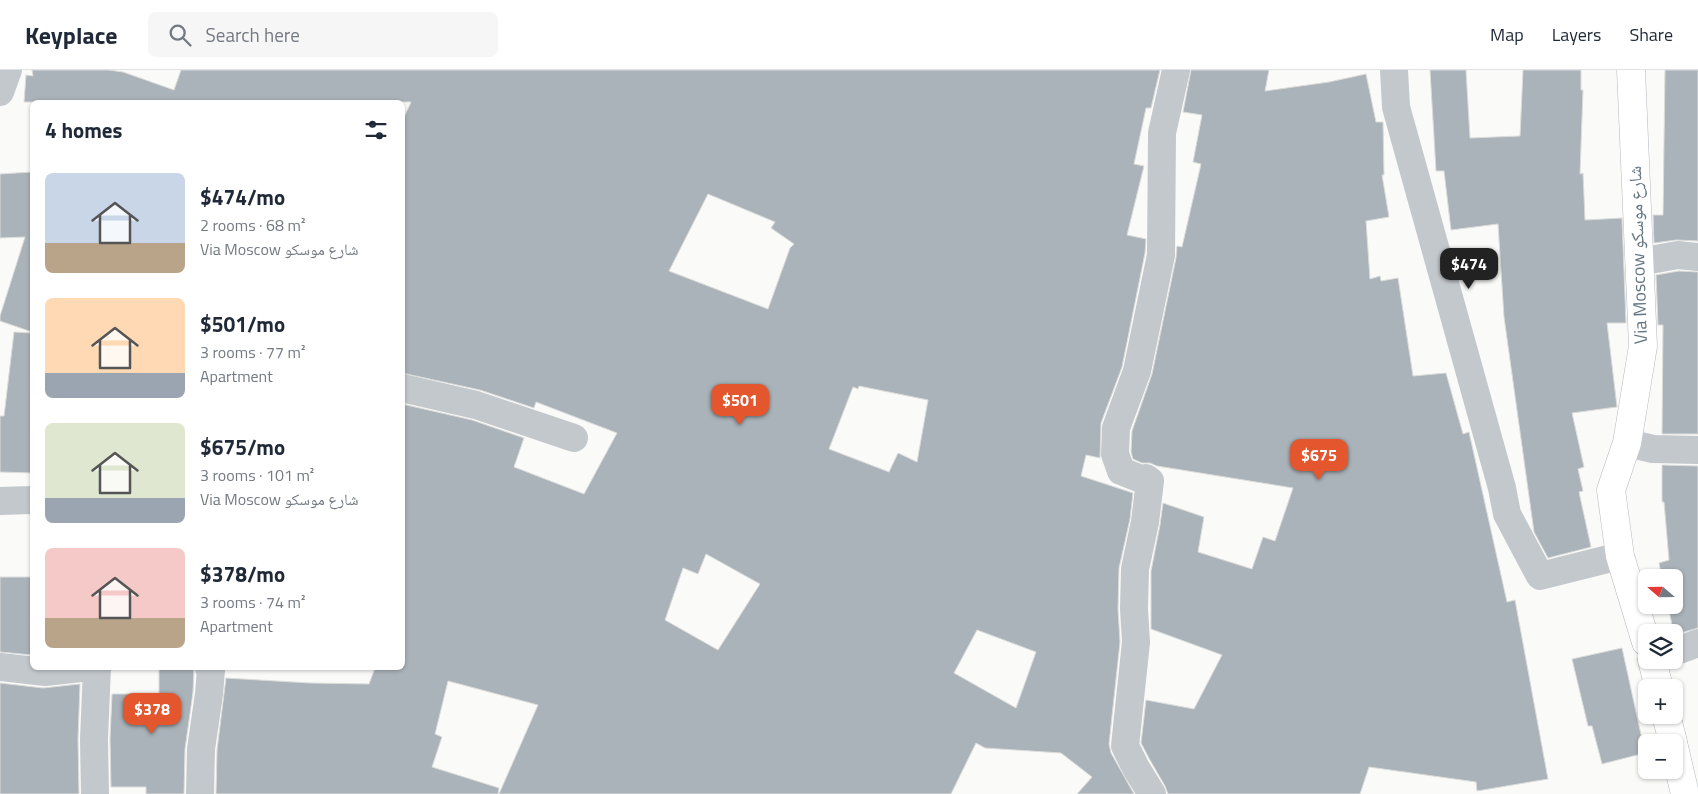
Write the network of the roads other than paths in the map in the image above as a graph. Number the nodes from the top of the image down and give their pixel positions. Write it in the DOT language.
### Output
graph roads {
  1 [pos="8,70"];
  2 [pos="1176,70"];
  3 [pos="1394,70"];
  4 [pos="1631,70"];
  5 [pos="0,92"];
  6 [pos="1698,258"];
  7 [pos="1639,262"];
  8 [pos="405,389"];
  9 [pos="574,438"];
  10 [pos="1627,443"];
  11 [pos="1698,450"];
  12 [pos="30,500"];
  13 [pos="0,501"];
  14 [pos="1620,556"];
  15 [pos="1641,624"];
  16 [pos="1698,643"];
  17 [pos="1683,649"];
  18 [pos="0,667"];
  19 [pos="63,670"];
  20 [pos="97,670"];
  21 [pos="210,670"];
  22 [pos="1682,779"];
  23 [pos="95,794"];
  24 [pos="200,794"];
  25 [pos="1152,794"];
  26 [pos="1686,794"];
  1 -- 5 [label="street"];
  2 -- 25 [label="street"];
  3 -- 14 [label="street"];
  4 -- 7 [label="main road, Via Moscow شارع موسكو"];
  6 -- 7 [label="street"];
  7 -- 10 [label="main road, Via Moscow شارع موسكو"];
  8 -- 9 [label="street"];
  10 -- 11 [label="street"];
  10 -- 14 [label="main road, Via Moscow شارع موسكو"];
  12 -- 13 [label="street"];
  14 -- 15 [label="main road, Via Moscow شارع موسكو"];
  16 -- 17 [label="street"];
  18 -- 19 [label="street"];
  20 -- 23 [label="street"];
  21 -- 24 [label="street"];
  22 -- 26 [label="main road"];
}
